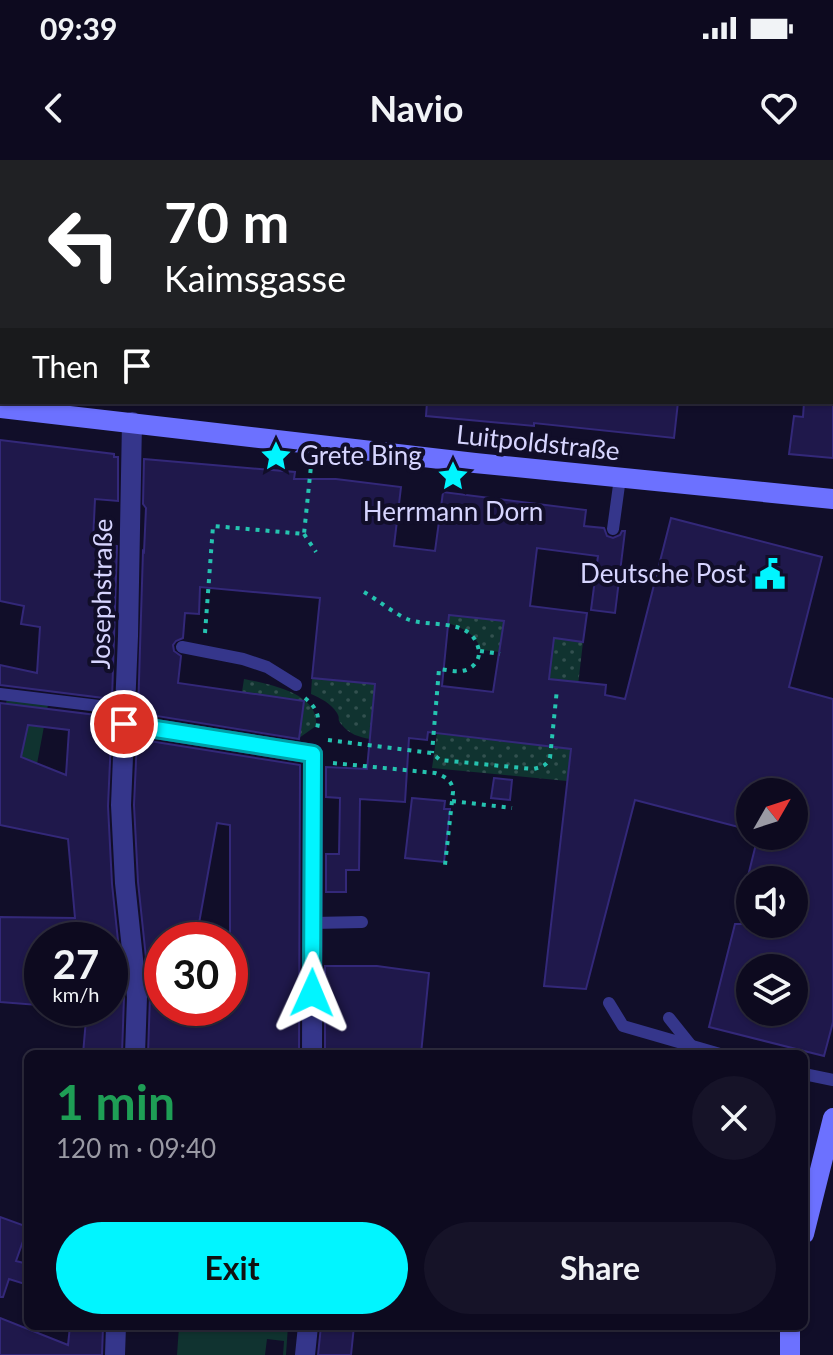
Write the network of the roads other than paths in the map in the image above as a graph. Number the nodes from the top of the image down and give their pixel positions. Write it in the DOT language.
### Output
graph roads {
  1 [pos="0,408"];
  2 [pos="101,410"];
  3 [pos="132,422"];
  4 [pos="620,478"];
  5 [pos="833,499"];
  6 [pos="613,529"];
  7 [pos="182,647"];
  8 [pos="296,685"];
  9 [pos="0,694"];
  10 [pos="124,716"];
  11 [pos="362,922"];
  12 [pos="313,923"];
  13 [pos="609,1003"];
  14 [pos="669,1018"];
  15 [pos="693,1048"];
  16 [pos="135,1050"];
  17 [pos="312,1050"];
  18 [pos="702,1050"];
  19 [pos="808,1075"];
  20 [pos="833,1080"];
  21 [pos="833,1118"];
  22 [pos="808,1218"];
  23 [pos="116,1330"];
  24 [pos="308,1330"];
  25 [pos="790,1330"];
  26 [pos="115,1355"];
  27 [pos="305,1355"];
  28 [pos="790,1355"];
  1 -- 2 [label="street, Luitpoldstraße"];
  2 -- 3 [label="street, Luitpoldstraße"];
  3 -- 4 [label="street, Luitpoldstraße"];
  3 -- 10 [label="street, Josephstraße"];
  4 -- 5 [label="street, Luitpoldstraße"];
  4 -- 6 [label="lane"];
  7 -- 8 [label="lane"];
  9 -- 10 [label="lane"];
  10 -- 12 [label="street"];
  10 -- 16 [label="street, Josephstraße"];
  11 -- 12 [label="lane"];
  12 -- 17 [label="street"];
  13 -- 15 [label="lane"];
  14 -- 15 [label="lane"];
  15 -- 18 [label="lane"];
  19 -- 20 [label="lane"];
  21 -- 22 [label="street"];
  23 -- 26 [label="street"];
  24 -- 27 [label="street"];
  25 -- 28 [label="street"];
}
